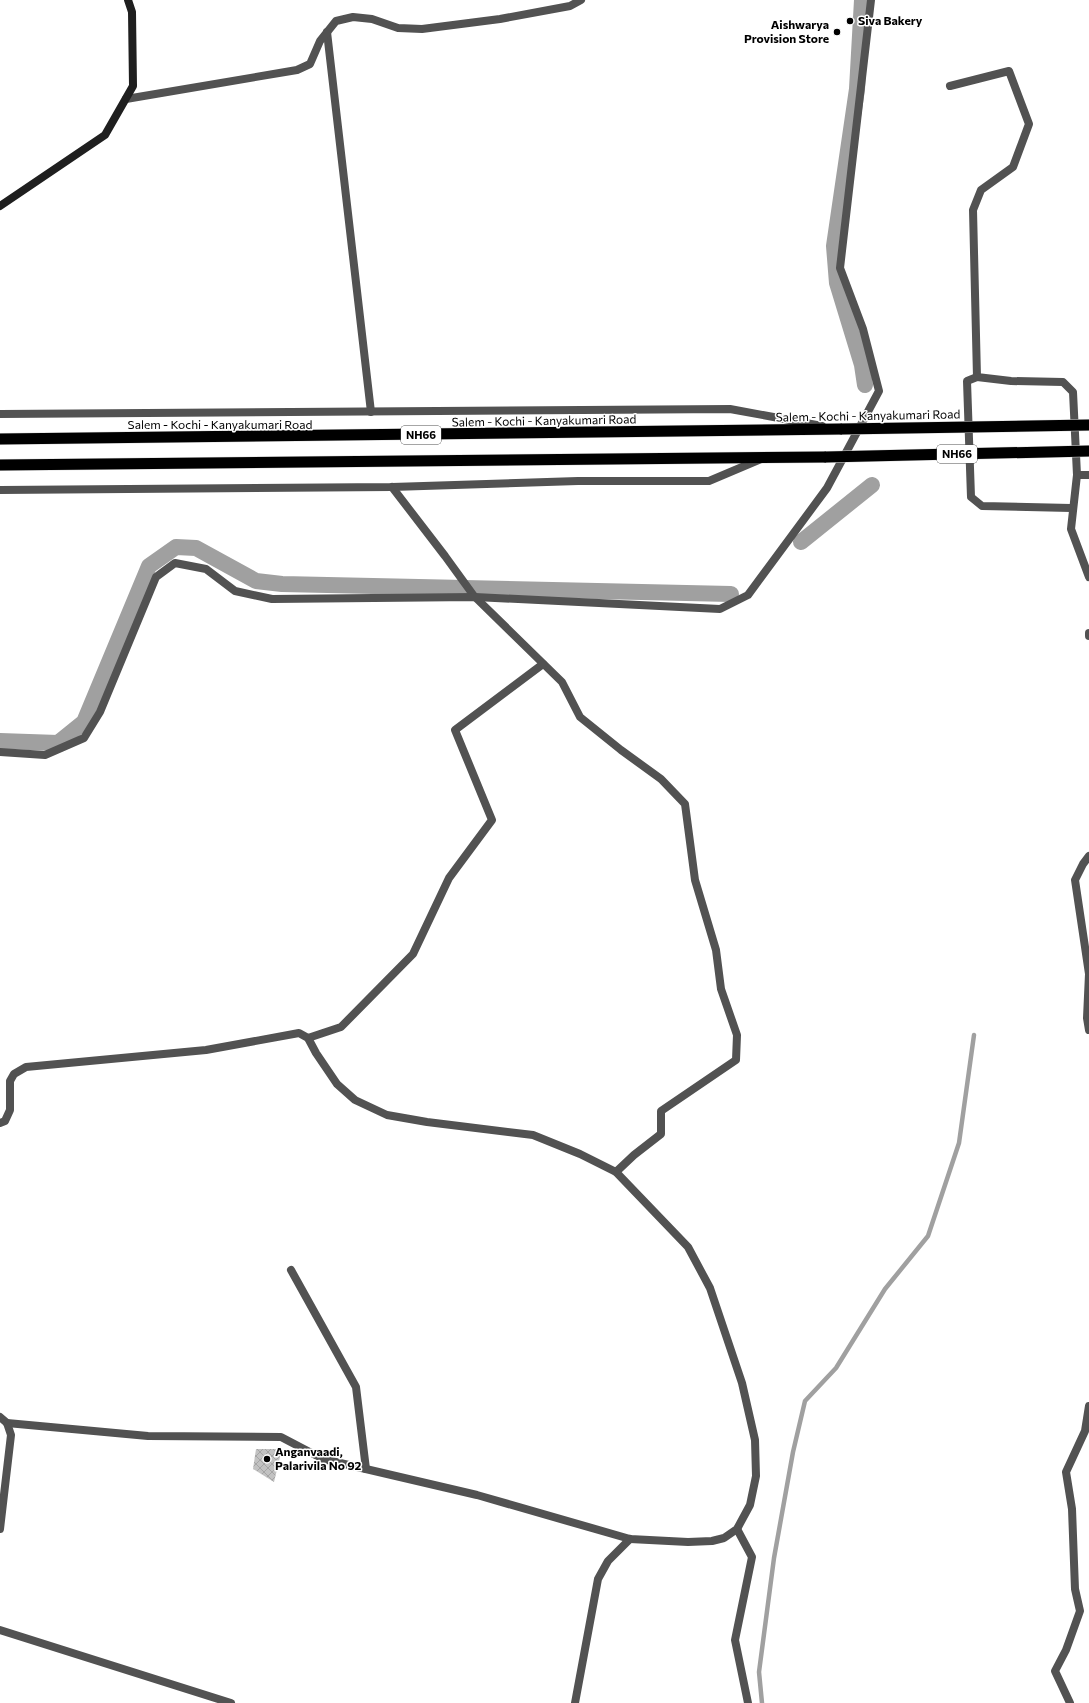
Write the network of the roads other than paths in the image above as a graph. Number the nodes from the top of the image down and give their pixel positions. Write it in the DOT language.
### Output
graph roads {
  1 [pos="128,0"];
  2 [pos="581,0"];
  3 [pos="871,0"];
  4 [pos="327,32"];
  5 [pos="950,86"];
  6 [pos="126,99"];
  7 [pos="0,206"];
  8 [pos="976,377"];
  9 [pos="371,412"];
  10 [pos="0,414"];
  11 [pos="1089,425"];
  12 [pos="842,429"];
  13 [pos="0,439"];
  14 [pos="1089,452"];
  15 [pos="762,459"];
  16 [pos="0,465"];
  17 [pos="1076,475"];
  18 [pos="1089,475"];
  19 [pos="392,487"];
  20 [pos="0,490"];
  21 [pos="1071,508"];
  22 [pos="1089,577"];
  23 [pos="474,596"];
  24 [pos="1089,633"];
  25 [pos="1089,636"];
  26 [pos="543,664"];
  27 [pos="0,752"];
  28 [pos="1089,856"];
  29 [pos="1089,1030"];
  30 [pos="308,1038"];
  31 [pos="0,1123"];
  32 [pos="616,1172"];
  33 [pos="291,1270"];
  34 [pos="1089,1406"];
  35 [pos="0,1417"];
  36 [pos="7,1423"];
  37 [pos="366,1469"];
  38 [pos="0,1529"];
  39 [pos="737,1529"];
  40 [pos="630,1539"];
  41 [pos="0,1630"];
  42 [pos="231,1703"];
  43 [pos="575,1703"];
  44 [pos="748,1703"];
  45 [pos="1070,1703"];
  1 -- 6 [label="main road"];
  2 -- 4 [label="street"];
  3 -- 23 [label="street"];
  4 -- 6 [label="street"];
  4 -- 9 [label="street"];
  5 -- 8 [label="street"];
  6 -- 7 [label="main road"];
  8 -- 17 [label="street"];
  8 -- 21 [label="street"];
  9 -- 10 [label="street"];
  9 -- 12 [label="street"];
  11 -- 12 [label="highway, Salem - Kochi - Kanyakumari Road / NH66, bridge"];
  12 -- 13 [label="highway, Salem - Kochi - Kanyakumari Road / NH66"];
  14 -- 15 [label="highway, NH66, bridge"];
  15 -- 16 [label="highway, NH66"];
  15 -- 19 [label="street"];
  17 -- 18 [label="street"];
  17 -- 21 [label="street"];
  19 -- 20 [label="street"];
  19 -- 23 [label="street"];
  21 -- 22 [label="street"];
  23 -- 26 [label="street"];
  23 -- 27 [label="street"];
  24 -- 25 [label="street"];
  26 -- 30 [label="street"];
  26 -- 32 [label="street"];
  28 -- 29 [label="street"];
  30 -- 31 [label="street"];
  30 -- 32 [label="street"];
  32 -- 39 [label="street"];
  33 -- 37 [label="street"];
  34 -- 45 [label="street"];
  35 -- 36 [label="street"];
  36 -- 37 [label="street"];
  36 -- 38 [label="street"];
  37 -- 40 [label="street"];
  39 -- 40 [label="street"];
  39 -- 44 [label="street"];
  40 -- 43 [label="street"];
  41 -- 42 [label="street"];
}
